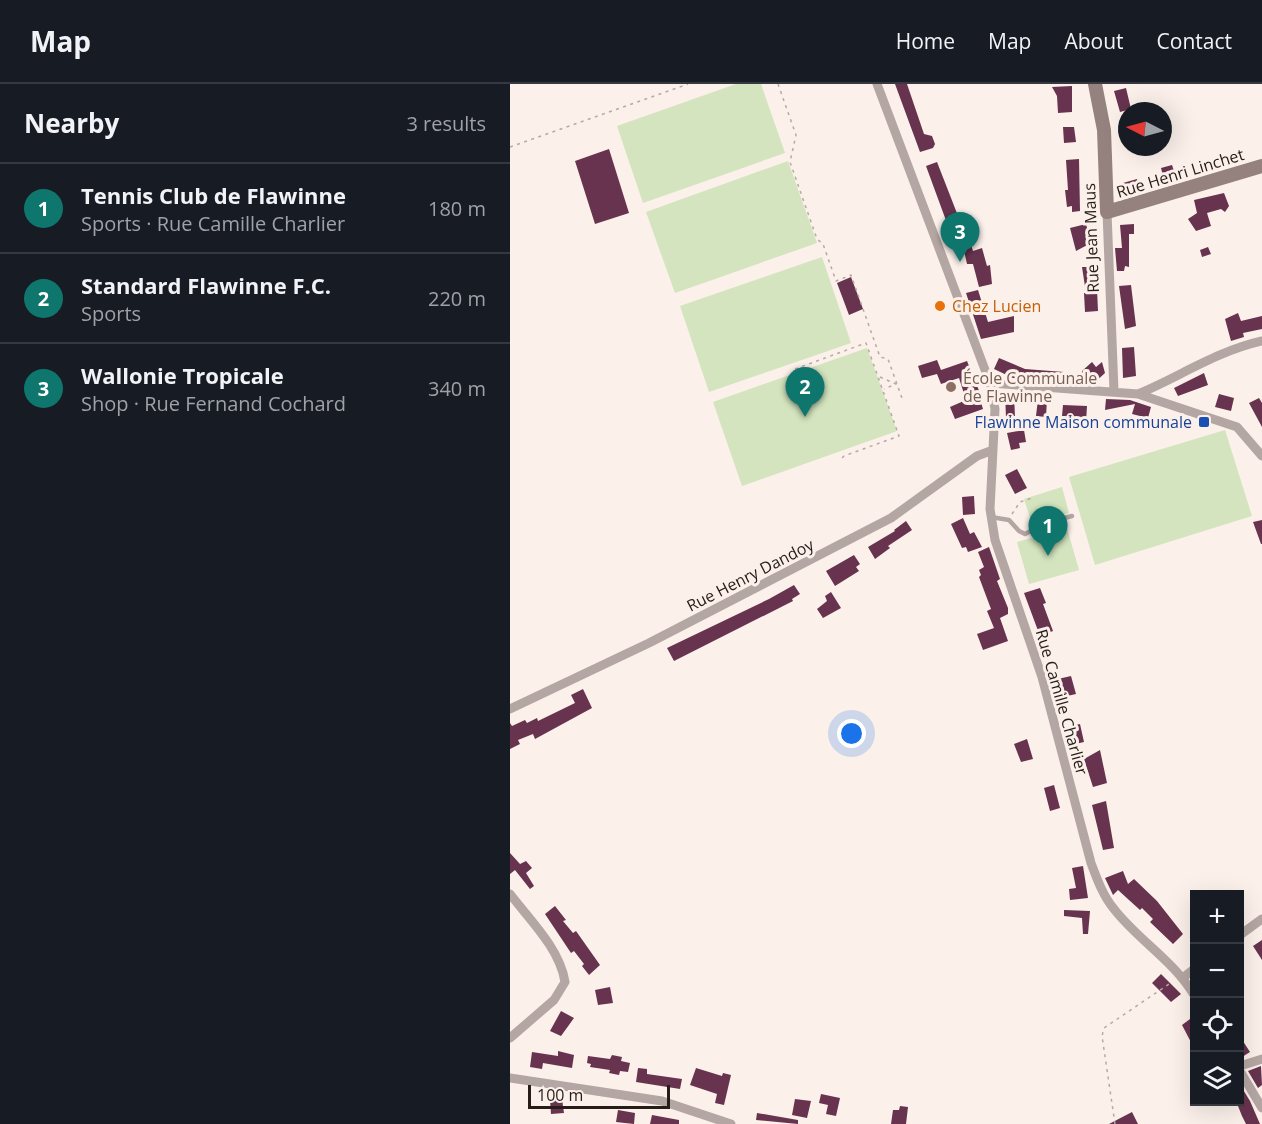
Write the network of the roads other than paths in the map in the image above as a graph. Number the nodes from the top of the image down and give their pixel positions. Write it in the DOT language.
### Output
graph roads {
  1 [pos="877,84"];
  2 [pos="1095,84"];
  3 [pos="1262,166"];
  4 [pos="1107,212"];
  5 [pos="1262,341"];
  6 [pos="990,382"];
  7 [pos="1114,391"];
  8 [pos="1138,394"];
  9 [pos="993,450"];
  10 [pos="1262,456"];
  11 [pos="1072,516"];
  12 [pos="991,518"];
  13 [pos="510,709"];
  14 [pos="510,894"];
  15 [pos="1262,919"];
  16 [pos="1244,931"];
  17 [pos="1190,972"];
  18 [pos="1183,976"];
  19 [pos="1190,988"];
  20 [pos="510,1038"];
  21 [pos="1262,1059"];
  22 [pos="1244,1064"];
  23 [pos="510,1078"];
  24 [pos="1244,1079"];
  25 [pos="1262,1108"];
  26 [pos="731,1124"];
  1 -- 6 [label="street, Rue Camille Charlier"];
  2 -- 4 [label="street, Rue Jean Maus"];
  3 -- 4 [label="street, Rue Henri Linchet"];
  4 -- 7 [label="street, Rue Jean Maus"];
  5 -- 8 [label="street"];
  6 -- 7 [label="street"];
  6 -- 9 [label="street, Rue Camille Charlier"];
  7 -- 8 [label="street"];
  8 -- 10 [label="street"];
  9 -- 12 [label="street, Rue Camille Charlier"];
  9 -- 13 [label="street, Rue Henry Dandoy"];
  11 -- 12 [label="lane"];
  12 -- 18 [label="street, Rue Camille Charlier"];
  14 -- 20 [label="street"];
  15 -- 16 [label="street"];
  17 -- 18 [label="street"];
  18 -- 19 [label="street, Rue Camille Charlier"];
  21 -- 22 [label="street"];
  23 -- 26 [label="street"];
  24 -- 25 [label="street"];
}
